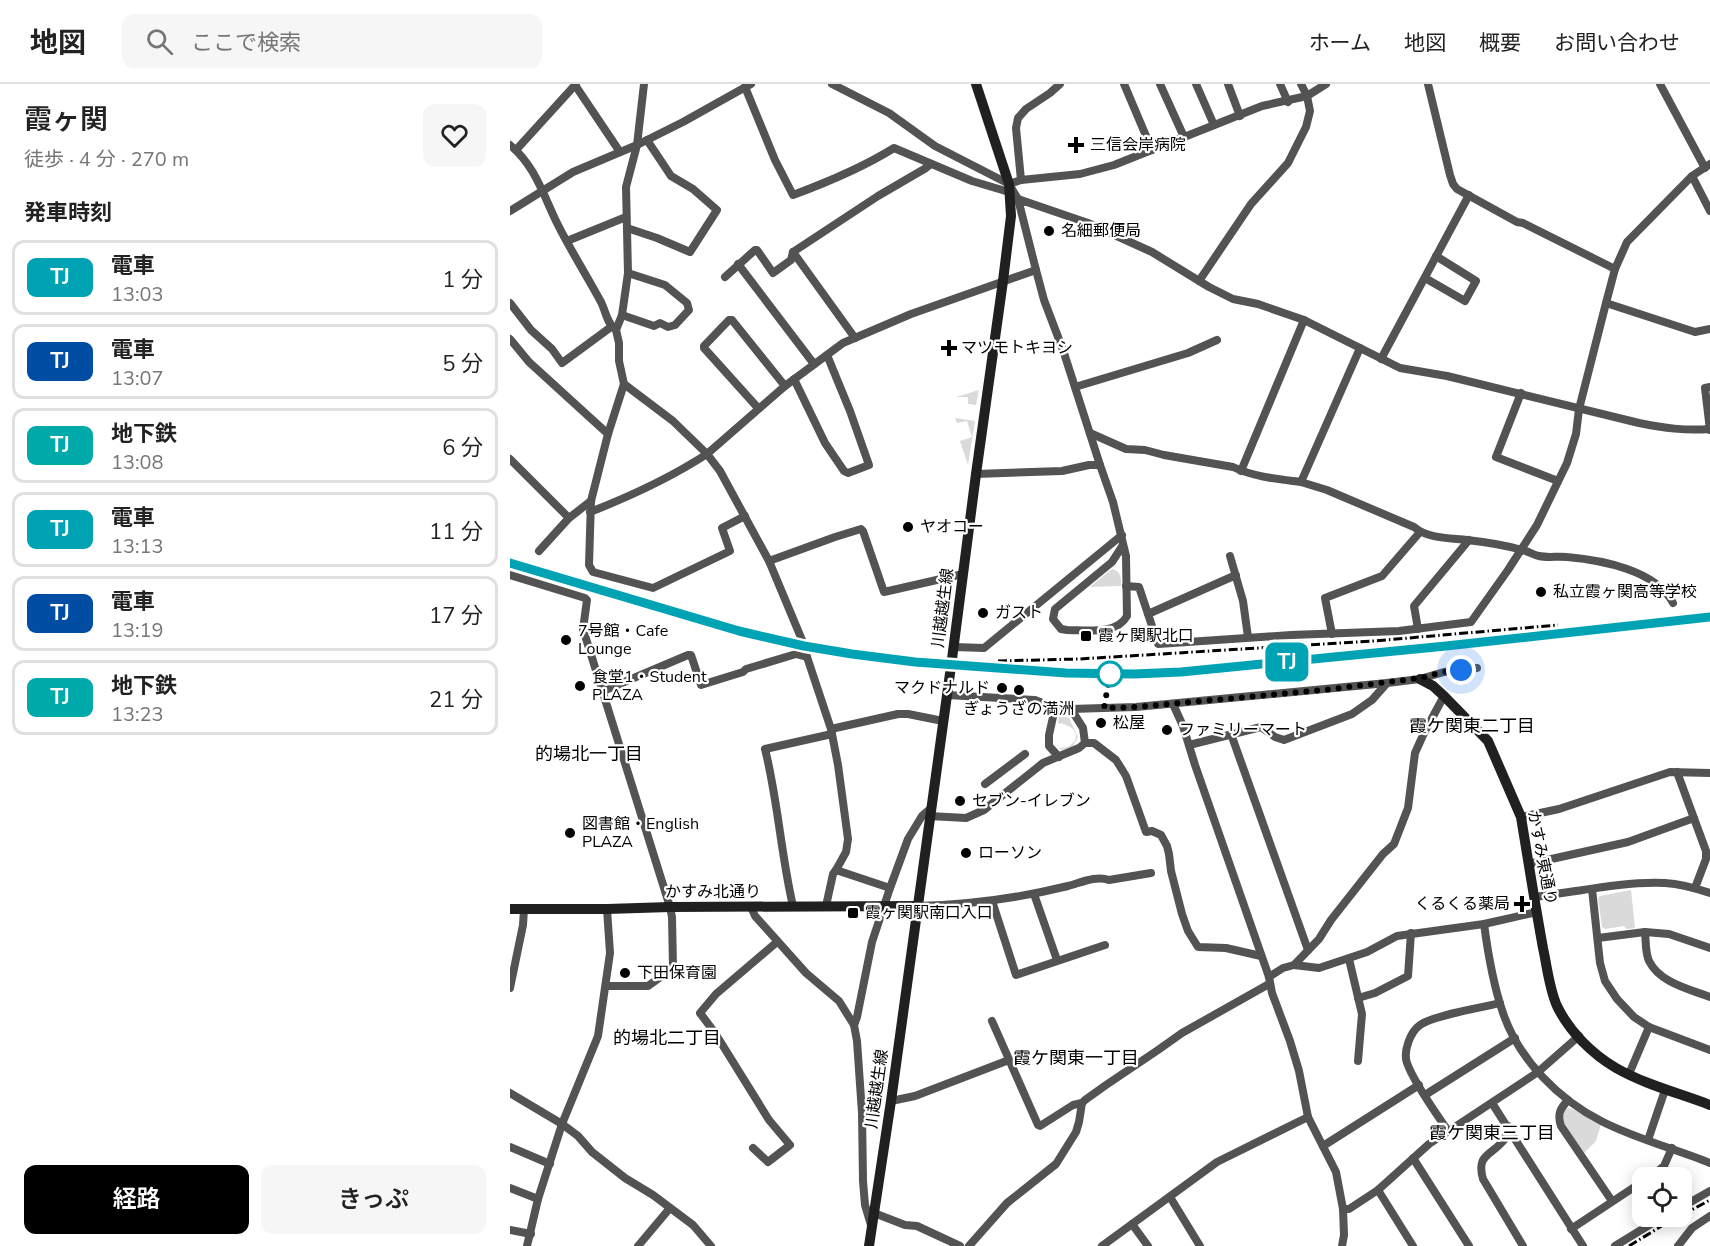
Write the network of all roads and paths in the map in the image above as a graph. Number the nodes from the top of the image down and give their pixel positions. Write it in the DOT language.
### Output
graph roads {
  1 [pos="644,84"];
  2 [pos="832,84"];
  3 [pos="976,84"];
  4 [pos="1060,84"];
  5 [pos="1124,84"];
  6 [pos="1160,84"];
  7 [pos="1196,84"];
  8 [pos="1227,84"];
  9 [pos="1280,84"];
  10 [pos="1301,84"];
  11 [pos="1326,84"];
  12 [pos="1428,84"];
  13 [pos="1660,84"];
  14 [pos="576,85"];
  15 [pos="748,86"];
  16 [pos="1307,96"];
  17 [pos="1288,102"];
  18 [pos="1240,116"];
  19 [pos="1214,125"];
  20 [pos="1184,137"];
  21 [pos="647,140"];
  22 [pos="637,146"];
  23 [pos="513,148"];
  24 [pos="1152,150"];
  25 [pos="620,152"];
  26 [pos="931,164"];
  27 [pos="1707,166"];
  28 [pos="1692,176"];
  29 [pos="1021,180"];
  30 [pos="542,189"];
  31 [pos="1012,192"];
  32 [pos="1469,195"];
  33 [pos="510,211"];
  34 [pos="1710,211"];
  35 [pos="626,217"];
  36 [pos="627,228"];
  37 [pos="567,241"];
  38 [pos="793,252"];
  39 [pos="1436,256"];
  40 [pos="738,264"];
  41 [pos="1036,270"];
  42 [pos="1615,270"];
  43 [pos="628,273"];
  44 [pos="725,277"];
  45 [pos="1425,278"];
  46 [pos="1003,281"];
  47 [pos="1199,281"];
  48 [pos="510,303"];
  49 [pos="1606,303"];
  50 [pos="622,315"];
  51 [pos="1304,320"];
  52 [pos="614,328"];
  53 [pos="1710,329"];
  54 [pos="855,338"];
  55 [pos="510,339"];
  56 [pos="1217,340"];
  57 [pos="1360,348"];
  58 [pos="827,356"];
  59 [pos="1382,359"];
  60 [pos="814,364"];
  61 [pos="794,379"];
  62 [pos="624,384"];
  63 [pos="784,386"];
  64 [pos="1075,387"];
  65 [pos="1710,387"];
  66 [pos="1521,393"];
  67 [pos="758,408"];
  68 [pos="1580,409"];
  69 [pos="1710,430"];
  70 [pos="1090,433"];
  71 [pos="608,434"];
  72 [pos="707,454"];
  73 [pos="510,459"];
  74 [pos="1100,465"];
  75 [pos="1241,471"];
  76 [pos="976,474"];
  77 [pos="1558,481"];
  78 [pos="1300,483"];
  79 [pos="591,501"];
  80 [pos="590,512"];
  81 [pos="745,516"];
  82 [pos="569,518"];
  83 [pos="1420,532"];
  84 [pos="1122,535"];
  85 [pos="1469,540"];
  86 [pos="1123,545"];
  87 [pos="1522,550"];
  88 [pos="539,551"];
  89 [pos="1230,556"];
  90 [pos="770,561"];
  91 [pos="963,574"];
  92 [pos="510,575"];
  93 [pos="1236,575"];
  94 [pos="1126,586"];
  95 [pos="1673,603"];
  96 [pos="1148,614"];
  97 [pos="1418,629"];
  98 [pos="1332,634"];
  99 [pos="1248,638"];
  100 [pos="954,648"];
  101 [pos="807,657"];
  102 [pos="1478,668"];
  103 [pos="1420,678"];
  104 [pos="1387,683"];
  105 [pos="603,691"];
  106 [pos="947,695"];
  107 [pos="1444,696"];
  108 [pos="1173,704"];
  109 [pos="1055,708"];
  110 [pos="1071,709"];
  111 [pos="943,721"];
  112 [pos="832,732"];
  113 [pos="1231,734"];
  114 [pos="1085,742"];
  115 [pos="1189,745"];
  116 [pos="1025,754"];
  117 [pos="1059,757"];
  118 [pos="1677,772"];
  119 [pos="1710,773"];
  120 [pos="985,784"];
  121 [pos="930,812"];
  122 [pos="1521,816"];
  123 [pos="1694,818"];
  124 [pos="1529,864"];
  125 [pos="836,870"];
  126 [pos="1151,873"];
  127 [pos="890,888"];
  128 [pos="1695,888"];
  129 [pos="1592,889"];
  130 [pos="1710,893"];
  131 [pos="1034,894"];
  132 [pos="1535,897"];
  133 [pos="992,901"];
  134 [pos="793,906"];
  135 [pos="826,906"];
  136 [pos="885,906"];
  137 [pos="917,906"];
  138 [pos="670,907"];
  139 [pos="751,907"];
  140 [pos="510,909"];
  141 [pos="524,909"];
  142 [pos="607,909"];
  143 [pos="1537,912"];
  144 [pos="1484,924"];
  145 [pos="1645,932"];
  146 [pos="1411,933"];
  147 [pos="1598,938"];
  148 [pos="777,942"];
  149 [pos="1105,945"];
  150 [pos="1710,948"];
  151 [pos="1308,950"];
  152 [pos="1261,956"];
  153 [pos="1349,959"];
  154 [pos="1057,960"];
  155 [pos="1294,965"];
  156 [pos="1269,981"];
  157 [pos="606,986"];
  158 [pos="510,987"];
  159 [pos="1710,997"];
  160 [pos="1358,998"];
  161 [pos="1500,1003"];
  162 [pos="992,1021"];
  163 [pos="854,1025"];
  164 [pos="1650,1027"];
  165 [pos="1578,1036"];
  166 [pos="1515,1038"];
  167 [pos="1710,1050"];
  168 [pos="1009,1060"];
  169 [pos="1358,1061"];
  170 [pos="1538,1072"];
  171 [pos="1629,1074"];
  172 [pos="1419,1085"];
  173 [pos="1665,1090"];
  174 [pos="510,1093"];
  175 [pos="1425,1095"];
  176 [pos="1568,1100"];
  177 [pos="891,1101"];
  178 [pos="1492,1103"];
  179 [pos="1082,1104"];
  180 [pos="1710,1105"];
  181 [pos="1308,1117"];
  182 [pos="562,1124"];
  183 [pos="1508,1126"];
  184 [pos="1448,1131"];
  185 [pos="1648,1140"];
  186 [pos="1323,1146"];
  187 [pos="510,1147"];
  188 [pos="753,1148"];
  189 [pos="1672,1148"];
  190 [pos="1413,1158"];
  191 [pos="1710,1163"];
  192 [pos="550,1164"];
  193 [pos="1663,1167"];
  194 [pos="510,1188"];
  195 [pos="1632,1188"];
  196 [pos="1378,1191"];
  197 [pos="1710,1191"];
  198 [pos="1170,1197"];
  199 [pos="538,1199"];
  200 [pos="1612,1201"];
  201 [pos="1692,1201"];
  202 [pos="670,1208"];
  203 [pos="1343,1209"];
  204 [pos="874,1213"];
  205 [pos="1710,1216"];
  206 [pos="1132,1224"];
  207 [pos="872,1225"];
  208 [pos="1646,1227"];
  209 [pos="1571,1229"];
  210 [pos="510,1230"];
  211 [pos="531,1234"];
  212 [pos="527,1246"];
  213 [pos="638,1246"];
  214 [pos="711,1246"];
  215 [pos="868,1246"];
  216 [pos="960,1246"];
  217 [pos="969,1246"];
  218 [pos="1102,1246"];
  219 [pos="1148,1246"];
  220 [pos="1200,1246"];
  221 [pos="1342,1246"];
  222 [pos="1413,1246"];
  223 [pos="1469,1246"];
  224 [pos="1523,1246"];
  225 [pos="1583,1246"];
  226 [pos="1615,1246"];
  227 [pos="1678,1246"];
  1 -- 22 [label="street"];
  2 -- 31 [label="street"];
  3 -- 31 [label="main road, 川越越生線"];
  4 -- 29 [label="street"];
  5 -- 24 [label="street"];
  6 -- 20 [label="street"];
  7 -- 19 [label="street"];
  8 -- 18 [label="street"];
  9 -- 17 [label="street"];
  10 -- 16 [label="street"];
  11 -- 16 [label="street"];
  12 -- 32 [label="street"];
  13 -- 27 [label="street"];
  14 -- 23 [label="street"];
  14 -- 25 [label="street"];
  15 -- 21 [label="street"];
  15 -- 26 [label="street"];
  16 -- 17 [label="street"];
  16 -- 47 [label="street"];
  17 -- 18 [label="street"];
  18 -- 19 [label="street"];
  19 -- 20 [label="street"];
  20 -- 24 [label="street"];
  21 -- 22 [label="street"];
  21 -- 36 [label="street"];
  22 -- 25 [label="street"];
  22 -- 35 [label="street"];
  23 -- 30 [label="street"];
  24 -- 29 [label="street"];
  25 -- 30 [label="street"];
  26 -- 31 [label="street"];
  26 -- 38 [label="street"];
  27 -- 28 [label="street"];
  28 -- 34 [label="street"];
  28 -- 42 [label="street"];
  29 -- 31 [label="street"];
  30 -- 33 [label="street"];
  30 -- 37 [label="street"];
  31 -- 41 [label="street"];
  31 -- 46 [label="main road, 川越越生線"];
  31 -- 47 [label="street"];
  32 -- 39 [label="street"];
  32 -- 42 [label="street"];
  35 -- 36 [label="street"];
  35 -- 37 [label="street"];
  36 -- 43 [label="street"];
  37 -- 52 [label="street"];
  38 -- 40 [label="street"];
  38 -- 54 [label="street"];
  39 -- 45 [label="street"];
  39 -- 45 [label="street"];
  40 -- 44 [label="street"];
  40 -- 60 [label="street"];
  41 -- 46 [label="street"];
  41 -- 64 [label="street"];
  42 -- 49 [label="street"];
  43 -- 50 [label="street"];
  43 -- 50 [label="street"];
  45 -- 59 [label="street"];
  46 -- 54 [label="street"];
  46 -- 76 [label="main road, 川越越生線"];
  47 -- 51 [label="street"];
  48 -- 52 [label="street"];
  49 -- 53 [label="street"];
  49 -- 68 [label="street"];
  50 -- 52 [label="street"];
  51 -- 57 [label="street"];
  51 -- 75 [label="street"];
  52 -- 62 [label="street"];
  54 -- 58 [label="street"];
  55 -- 71 [label="street"];
  56 -- 64 [label="street"];
  57 -- 59 [label="street"];
  57 -- 78 [label="street"];
  58 -- 60 [label="street"];
  58 -- 61 [label="street"];
  59 -- 66 [label="street"];
  60 -- 61 [label="street"];
  61 -- 63 [label="street"];
  62 -- 71 [label="street"];
  62 -- 72 [label="street"];
  63 -- 67 [label="street"];
  63 -- 67 [label="street"];
  64 -- 70 [label="street"];
  65 -- 69 [label="street"];
  66 -- 68 [label="street"];
  66 -- 77 [label="street"];
  67 -- 72 [label="street"];
  68 -- 69 [label="street"];
  68 -- 77 [label="street"];
  70 -- 74 [label="street"];
  70 -- 75 [label="street"];
  71 -- 79 [label="street"];
  72 -- 80 [label="street"];
  72 -- 81 [label="street"];
  73 -- 82 [label="street"];
  74 -- 76 [label="street"];
  74 -- 84 [label="street"];
  75 -- 78 [label="street"];
  76 -- 91 [label="main road, 川越越生線"];
  77 -- 87 [label="street"];
  78 -- 83 [label="street"];
  79 -- 80 [label="street"];
  79 -- 82 [label="street"];
  80 -- 81 [label="street"];
  81 -- 90 [label="street"];
  82 -- 88 [label="street"];
  83 -- 85 [label="street"];
  83 -- 98 [label="street"];
  84 -- 86 [label="street"];
  84 -- 100 [label="street"];
  85 -- 87 [label="street"];
  85 -- 97 [label="street"];
  86 -- 94 [label="street"];
  86 -- 94 [label="street"];
  87 -- 95 [label="street"];
  87 -- 97 [label="street"];
  89 -- 93 [label="street"];
  90 -- 91 [label="street"];
  90 -- 101 [label="street"];
  91 -- 100 [label="main road, 川越越生線"];
  92 -- 105 [label="street"];
  93 -- 96 [label="street"];
  93 -- 99 [label="street"];
  94 -- 96 [label="street"];
  96 -- 99 [label="street"];
  97 -- 98 [label="street"];
  98 -- 99 [label="street"];
  100 -- 106 [label="main road, 川越越生線"];
  101 -- 105 [label="street"];
  101 -- 112 [label="street"];
  102 -- 103 [label="street"];
  103 -- 104 [label="street"];
  103 -- 107 [label="main road, かすみ東通り"];
  104 -- 108 [label="street"];
  104 -- 113 [label="street"];
  105 -- 138 [label="street"];
  106 -- 109 [label="street"];
  106 -- 111 [label="main road, 川越越生線"];
  107 -- 122 [label="main road, かすみ東通り"];
  107 -- 151 [label="street"];
  108 -- 110 [label="street"];
  108 -- 115 [label="street"];
  109 -- 110 [label="street"];
  109 -- 117 [label="street"];
  110 -- 114 [label="street"];
  111 -- 112 [label="street"];
  111 -- 121 [label="main road, 川越越生線"];
  112 -- 125 [label="street"];
  112 -- 134 [label="street"];
  113 -- 115 [label="street"];
  113 -- 151 [label="street"];
  114 -- 117 [label="street"];
  114 -- 152 [label="street"];
  115 -- 152 [label="street"];
  116 -- 120 [label="street"];
  117 -- 121 [label="street"];
  118 -- 119 [label="street"];
  118 -- 122 [label="street"];
  118 -- 123 [label="street"];
  121 -- 127 [label="street"];
  121 -- 137 [label="main road, 川越越生線"];
  122 -- 124 [label="main road, かすみ東通り"];
  123 -- 124 [label="street"];
  123 -- 128 [label="street"];
  124 -- 132 [label="main road, かすみ東通り"];
  125 -- 127 [label="street"];
  125 -- 135 [label="street"];
  126 -- 131 [label="street"];
  127 -- 136 [label="street"];
  128 -- 129 [label="street"];
  128 -- 130 [label="street"];
  129 -- 132 [label="street"];
  129 -- 147 [label="street"];
  131 -- 133 [label="street"];
  131 -- 154 [label="street"];
  132 -- 143 [label="main road, かすみ東通り"];
  133 -- 137 [label="street"];
  133 -- 154 [label="street"];
  134 -- 135 [label="main road, かすみ北通り"];
  134 -- 139 [label="main road, かすみ北通り"];
  135 -- 136 [label="main road, かすみ北通り"];
  136 -- 137 [label="main road, かすみ北通り"];
  136 -- 163 [label="street"];
  137 -- 177 [label="main road, 川越越生線"];
  138 -- 139 [label="main road, かすみ北通り"];
  138 -- 142 [label="main road, かすみ北通り"];
  138 -- 157 [label="street"];
  139 -- 148 [label="street"];
  140 -- 141 [label="main road, かすみ北通り"];
  141 -- 142 [label="main road, かすみ北通り"];
  141 -- 158 [label="street"];
  142 -- 157 [label="street"];
  143 -- 144 [label="street"];
  143 -- 165 [label="main road, かすみ東通り"];
  144 -- 146 [label="street"];
  144 -- 161 [label="street"];
  145 -- 147 [label="street"];
  145 -- 150 [label="street"];
  145 -- 159 [label="street"];
  146 -- 153 [label="street"];
  146 -- 160 [label="street"];
  147 -- 164 [label="street"];
  148 -- 163 [label="street"];
  148 -- 188 [label="street"];
  149 -- 154 [label="street"];
  151 -- 155 [label="street"];
  152 -- 156 [label="street"];
  153 -- 155 [label="street"];
  153 -- 160 [label="street"];
  155 -- 156 [label="street"];
  156 -- 179 [label="street"];
  156 -- 181 [label="street"];
  157 -- 182 [label="street"];
  160 -- 169 [label="street"];
  161 -- 166 [label="street"];
  161 -- 172 [label="street"];
  162 -- 168 [label="street"];
  163 -- 207 [label="street"];
  164 -- 167 [label="street"];
  164 -- 171 [label="street"];
  165 -- 170 [label="street"];
  165 -- 171 [label="main road, かすみ東通り"];
  166 -- 170 [label="street"];
  166 -- 175 [label="street"];
  168 -- 177 [label="street"];
  168 -- 179 [label="street"];
  170 -- 176 [label="street"];
  170 -- 178 [label="street"];
  171 -- 173 [label="main road, かすみ東通り"];
  172 -- 175 [label="street"];
  172 -- 186 [label="street"];
  173 -- 180 [label="main road, かすみ東通り"];
  173 -- 185 [label="street"];
  174 -- 182 [label="street"];
  175 -- 184 [label="street"];
  176 -- 185 [label="street"];
  176 -- 200 [label="street"];
  177 -- 204 [label="main road, 川越越生線"];
  178 -- 183 [label="street"];
  178 -- 184 [label="street"];
  179 -- 217 [label="street"];
  181 -- 186 [label="street"];
  181 -- 198 [label="street"];
  182 -- 192 [label="street"];
  182 -- 202 [label="street"];
  183 -- 209 [label="street"];
  183 -- 224 [label="street"];
  184 -- 190 [label="street"];
  185 -- 189 [label="street"];
  186 -- 203 [label="street"];
  187 -- 192 [label="street"];
  189 -- 191 [label="street"];
  189 -- 193 [label="street"];
  190 -- 196 [label="street"];
  190 -- 223 [label="street"];
  192 -- 199 [label="street"];
  194 -- 199 [label="street"];
  195 -- 200 [label="street"];
  196 -- 203 [label="street"];
  196 -- 222 [label="street"];
  197 -- 201 [label="street"];
  198 -- 206 [label="street"];
  198 -- 220 [label="street"];
  199 -- 211 [label="street"];
  200 -- 209 [label="street"];
  202 -- 213 [label="street"];
  202 -- 214 [label="street"];
  203 -- 221 [label="street"];
  204 -- 207 [label="main road, 川越越生線"];
  204 -- 216 [label="street"];
  205 -- 227 [label="street"];
  206 -- 218 [label="street"];
  206 -- 219 [label="street"];
  207 -- 215 [label="main road, 川越越生線"];
  208 -- 226 [label="street"];
  209 -- 225 [label="street"];
  210 -- 211 [label="street"];
  211 -- 212 [label="street"];
}
